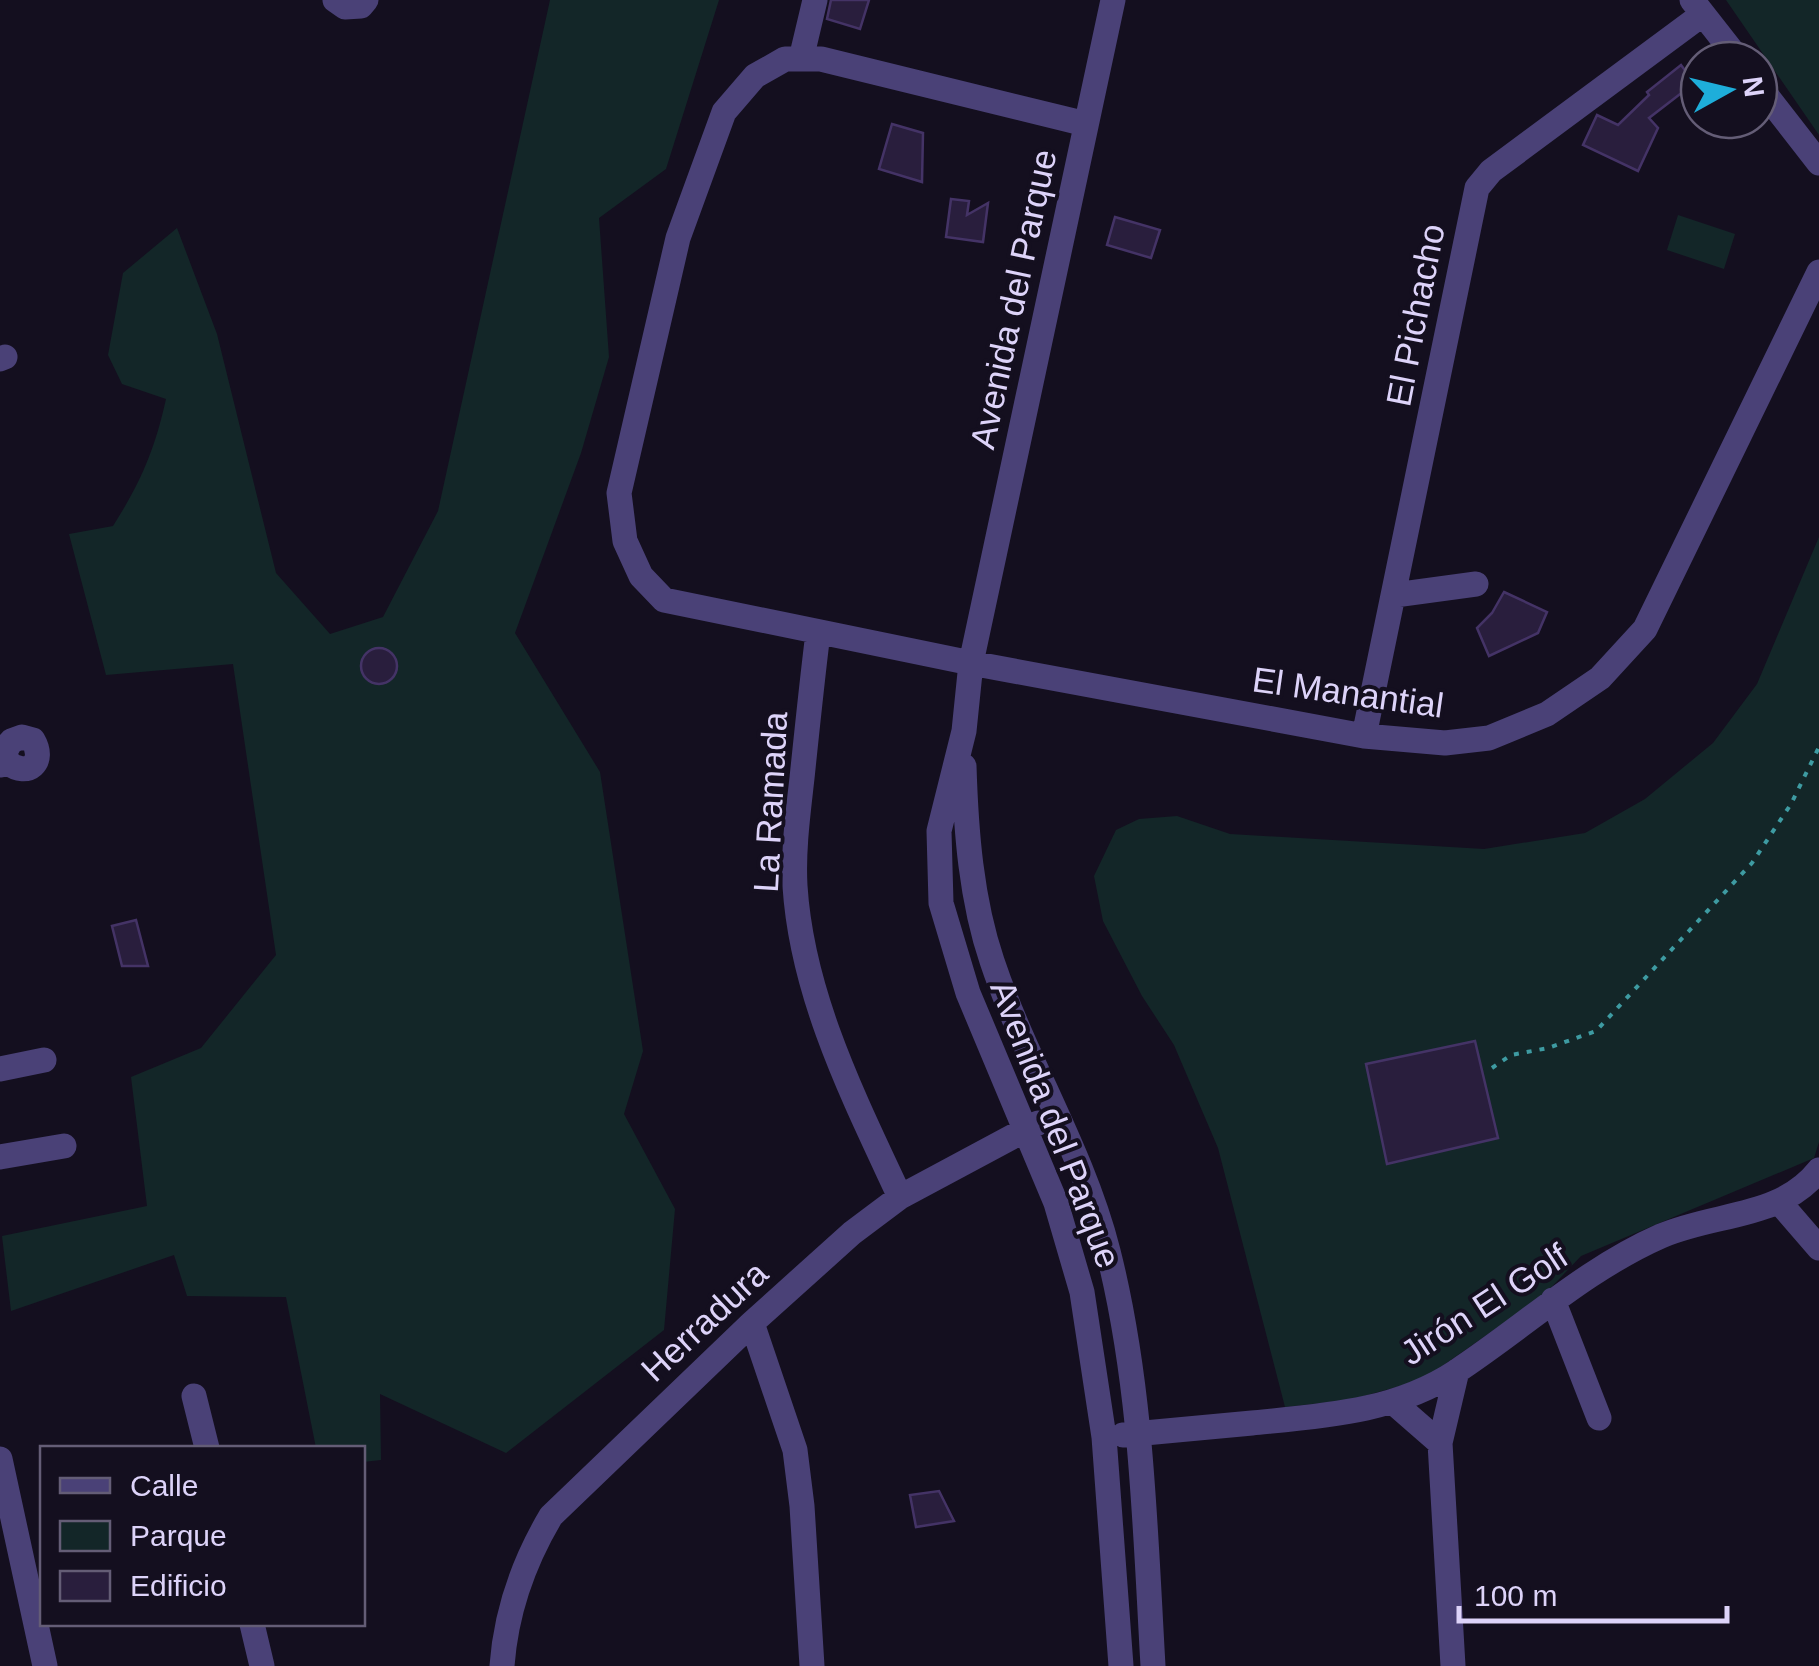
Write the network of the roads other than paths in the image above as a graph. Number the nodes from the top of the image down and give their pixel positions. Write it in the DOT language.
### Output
graph roads {
  1 [pos="336,0"];
  2 [pos="366,0"];
  3 [pos="814,0"];
  4 [pos="1113,0"];
  5 [pos="1700,5"];
  6 [pos="1725,40"];
  7 [pos="801,59"];
  8 [pos="1779,112"];
  9 [pos="1086,124"];
  10 [pos="1819,163"];
  11 [pos="1819,272"];
  12 [pos="1476,584"];
  13 [pos="1396,595"];
  14 [pos="818,633"];
  15 [pos="972,663"];
  16 [pos="964,731"];
  17 [pos="1364,736"];
  18 [pos="44,1060"];
  19 [pos="0,1069"];
  20 [pos="1056,1113"];
  21 [pos="1025,1130"];
  22 [pos="64,1146"];
  23 [pos="0,1157"];
  24 [pos="1819,1170"];
  25 [pos="900,1197"];
  26 [pos="1780,1204"];
  27 [pos="1819,1248"];
  28 [pos="1553,1300"];
  29 [pos="752,1323"];
  30 [pos="1457,1371"];
  31 [pos="194,1396"];
  32 [pos="1393,1402"];
  33 [pos="1599,1418"];
  34 [pos="1136,1434"];
  35 [pos="1104,1436"];
  36 [pos="1440,1443"];
  37 [pos="206,1446"];
  38 [pos="0,1458"];
  39 [pos="36,1597"];
  40 [pos="252,1626"];
  41 [pos="45,1666"];
  42 [pos="262,1666"];
  43 [pos="502,1666"];
  44 [pos="812,1666"];
  45 [pos="1121,1666"];
  46 [pos="1153,1666"];
  47 [pos="1453,1666"];
  1 -- 2 [label="street"];
  3 -- 7 [label="street"];
  4 -- 9 [label="street, Avenida del Parque"];
  5 -- 6 [label="street"];
  5 -- 13 [label="street, El Pichacho"];
  7 -- 9 [label="street"];
  7 -- 14 [label="street, El Manantial"];
  8 -- 10 [label="street"];
  9 -- 15 [label="street, Avenida del Parque"];
  11 -- 17 [label="street, El Manantial"];
  12 -- 13 [label="street"];
  13 -- 17 [label="street, El Pichacho"];
  14 -- 15 [label="street, El Manantial"];
  14 -- 25 [label="street, La Ramada"];
  15 -- 16 [label="street, Avenida del Parque"];
  15 -- 17 [label="street, El Manantial"];
  16 -- 20 [label="street, Avenida del Parque"];
  16 -- 21 [label="street, Avenida del Parque"];
  18 -- 19 [label="street"];
  20 -- 21 [label="street, Herradura"];
  20 -- 34 [label="street, Avenida del Parque"];
  21 -- 25 [label="street, Herradura"];
  21 -- 35 [label="street, Avenida del Parque"];
  22 -- 23 [label="street"];
  24 -- 26 [label="street, Jirón El Golf"];
  25 -- 29 [label="street, Herradura"];
  26 -- 27 [label="street"];
  26 -- 28 [label="street, Jirón El Golf"];
  28 -- 30 [label="street, Jirón El Golf"];
  28 -- 33 [label="street"];
  29 -- 43 [label="street, Herradura"];
  29 -- 44 [label="street"];
  30 -- 32 [label="street, Jirón El Golf"];
  30 -- 36 [label="street"];
  31 -- 37 [label="street"];
  32 -- 34 [label="street, Jirón El Golf"];
  32 -- 36 [label="street"];
  34 -- 35 [label="street, Jirón El Golf"];
  34 -- 46 [label="street, Avenida del Parque"];
  35 -- 45 [label="street, Avenida del Parque"];
  36 -- 47 [label="street"];
  38 -- 39 [label="street"];
  39 -- 41 [label="street"];
  40 -- 42 [label="street"];
}
